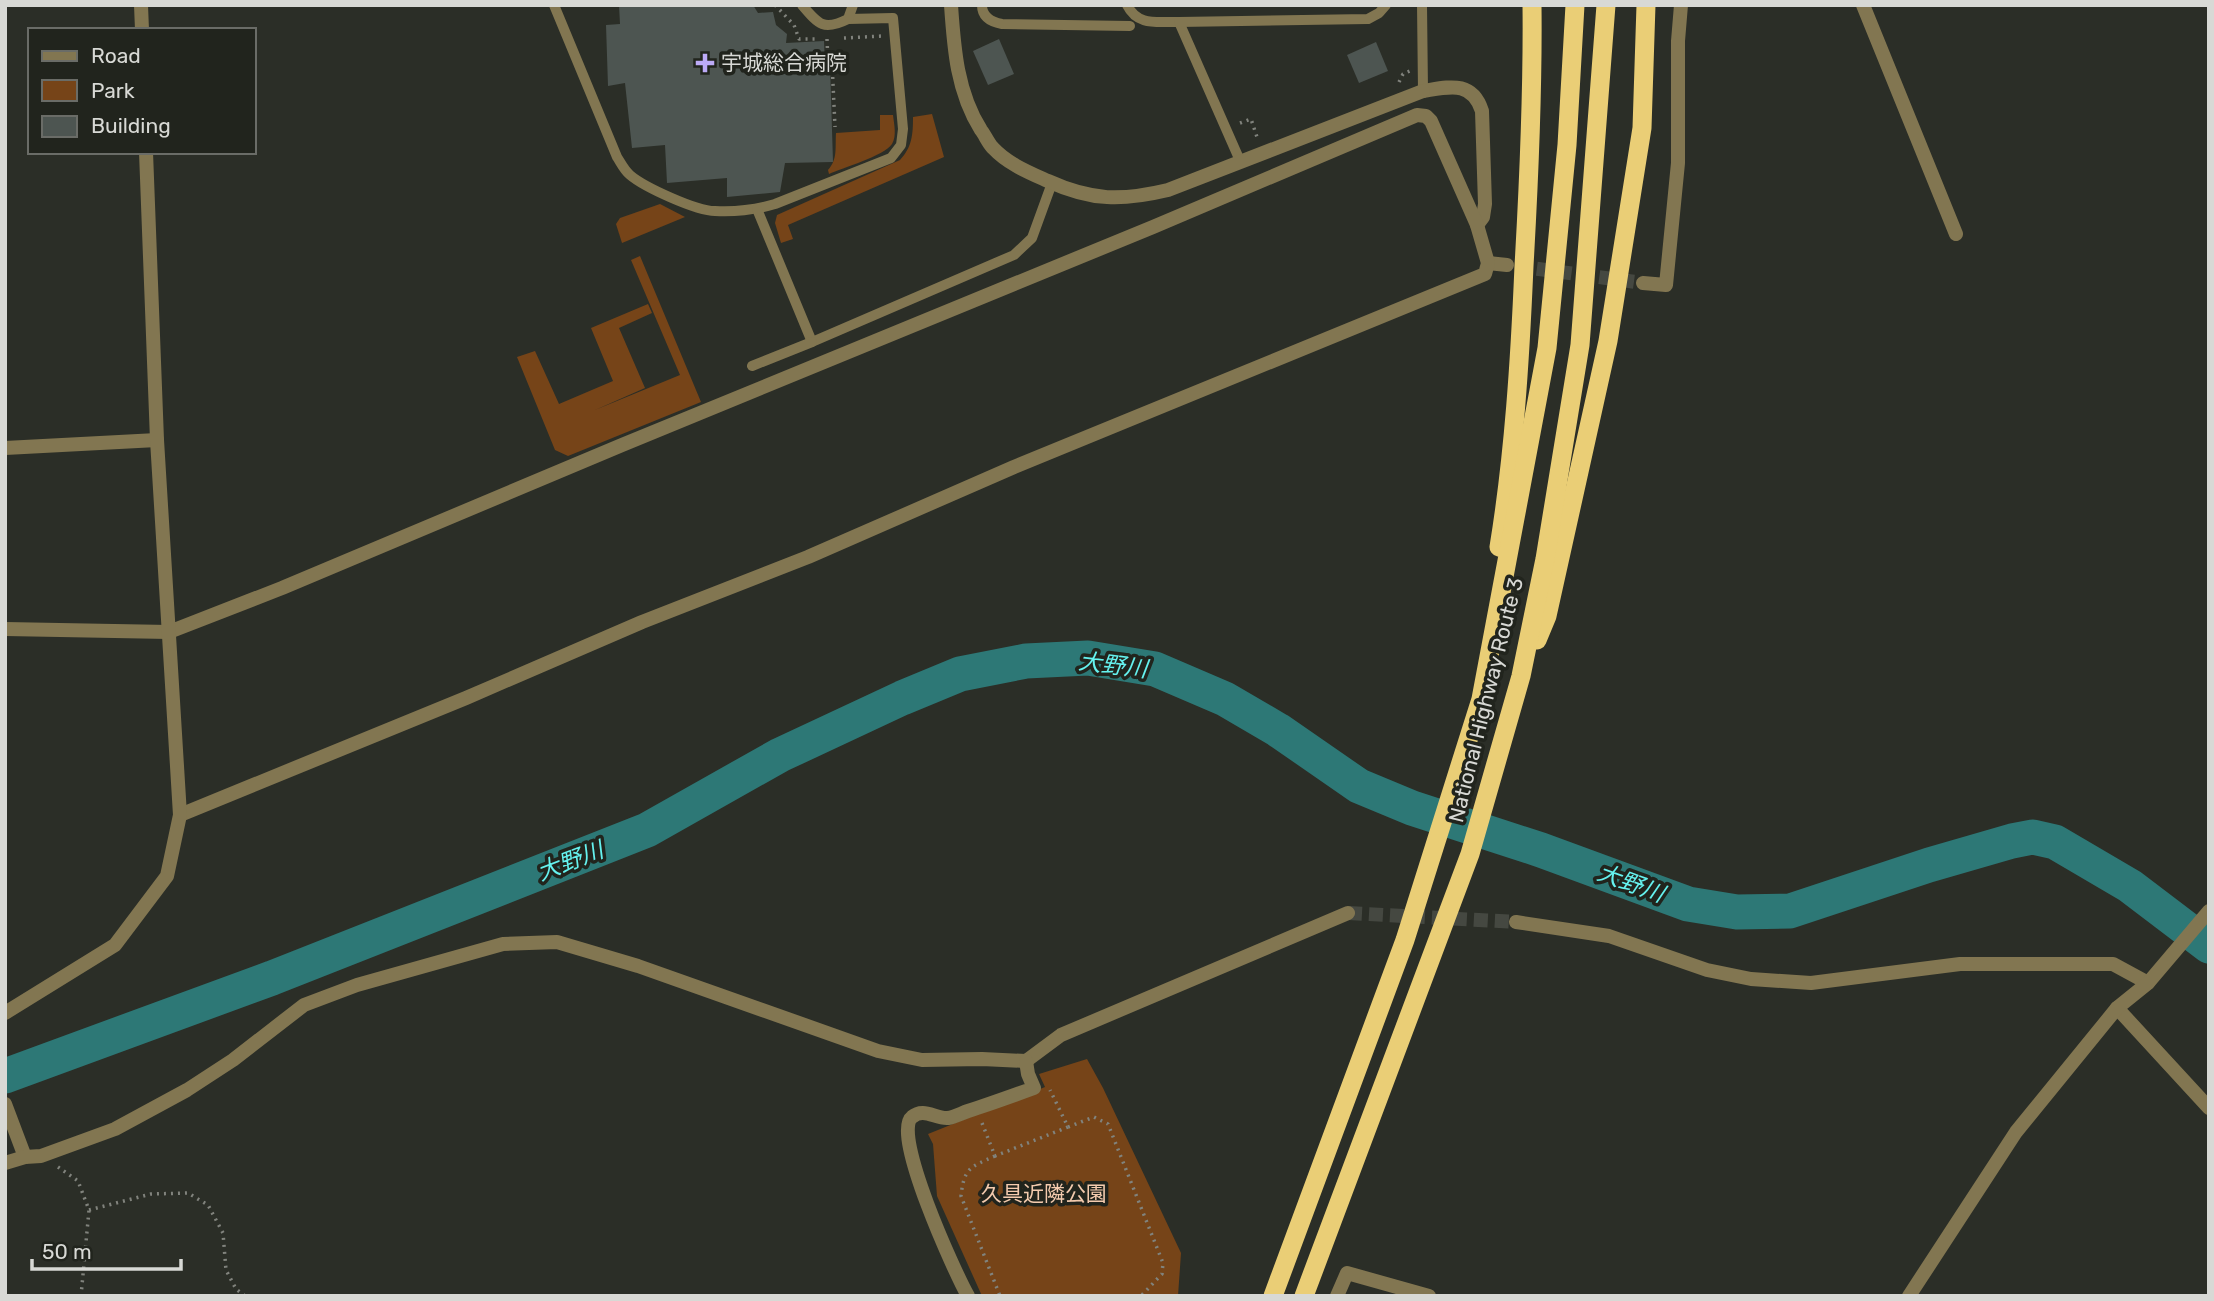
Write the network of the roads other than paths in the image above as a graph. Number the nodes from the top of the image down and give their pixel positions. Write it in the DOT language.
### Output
graph roads {
  1 [pos="141,5"];
  2 [pos="554,5"];
  3 [pos="802,5"];
  4 [pos="853,5"];
  5 [pos="951,5"];
  6 [pos="982,5"];
  7 [pos="1127,5"];
  8 [pos="1386,5"];
  9 [pos="1422,5"];
  10 [pos="1532,5"];
  11 [pos="1576,5"];
  12 [pos="1646,5"];
  13 [pos="1681,5"];
  14 [pos="1863,5"];
  15 [pos="1606,6"];
  16 [pos="848,19"];
  17 [pos="1179,22"];
  18 [pos="1130,26"];
  19 [pos="142,28"];
  20 [pos="1423,91"];
  21 [pos="146,154"];
  22 [pos="1241,163"];
  23 [pos="1052,183"];
  24 [pos="757,209"];
  25 [pos="1477,225"];
  26 [pos="1956,234"];
  27 [pos="1488,263"];
  28 [pos="1507,265"];
  29 [pos="1643,283"];
  30 [pos="812,342"];
  31 [pos="751,366"];
  32 [pos="158,440"];
  33 [pos="5,448"];
  34 [pos="5,629"];
  35 [pos="169,632"];
  36 [pos="1521,676"];
  37 [pos="1476,697"];
  38 [pos="180,815"];
  39 [pos="2209,911"];
  40 [pos="1348,913"];
  41 [pos="1516,922"];
  42 [pos="2148,983"];
  43 [pos="2117,1008"];
  44 [pos="5,1013"];
  45 [pos="1026,1061"];
  46 [pos="2209,1108"];
  47 [pos="7,1110"];
  48 [pos="25,1157"];
  49 [pos="5,1163"];
  50 [pos="968,1296"];
  51 [pos="1273,1296"];
  52 [pos="1304,1296"];
  53 [pos="1337,1296"];
  54 [pos="1429,1296"];
  55 [pos="1909,1296"];
  1 -- 19 [label="street"];
  2 -- 24 [label="lane"];
  3 -- 16 [label="lane"];
  4 -- 16 [label="lane"];
  5 -- 23 [label="street"];
  6 -- 18 [label="lane"];
  7 -- 17 [label="lane"];
  8 -- 17 [label="lane"];
  9 -- 20 [label="lane"];
  10 -- 37 [label="highway"];
  11 -- 37 [label="highway, National Highway Route 3"];
  12 -- 36 [label="highway"];
  13 -- 29 [label="street"];
  14 -- 26 [label="street"];
  15 -- 36 [label="highway, National Highway Route 3"];
  16 -- 24 [label="lane"];
  17 -- 22 [label="lane"];
  20 -- 22 [label="street"];
  20 -- 25 [label="street"];
  21 -- 32 [label="street"];
  22 -- 23 [label="street"];
  23 -- 30 [label="lane"];
  24 -- 30 [label="lane"];
  25 -- 27 [label="street"];
  25 -- 35 [label="street"];
  27 -- 28 [label="street"];
  27 -- 38 [label="street"];
  30 -- 31 [label="lane"];
  32 -- 33 [label="street"];
  32 -- 35 [label="street"];
  34 -- 35 [label="street"];
  35 -- 38 [label="street"];
  36 -- 52 [label="highway, National Highway Route 3"];
  37 -- 51 [label="highway, National Highway Route 3"];
  38 -- 44 [label="street"];
  39 -- 42 [label="street"];
  40 -- 45 [label="street"];
  41 -- 42 [label="street"];
  42 -- 43 [label="street"];
  43 -- 46 [label="street"];
  43 -- 55 [label="street"];
  45 -- 48 [label="street"];
  45 -- 50 [label="street"];
  47 -- 48 [label="street"];
  48 -- 49 [label="street"];
  53 -- 54 [label="street"];
}
